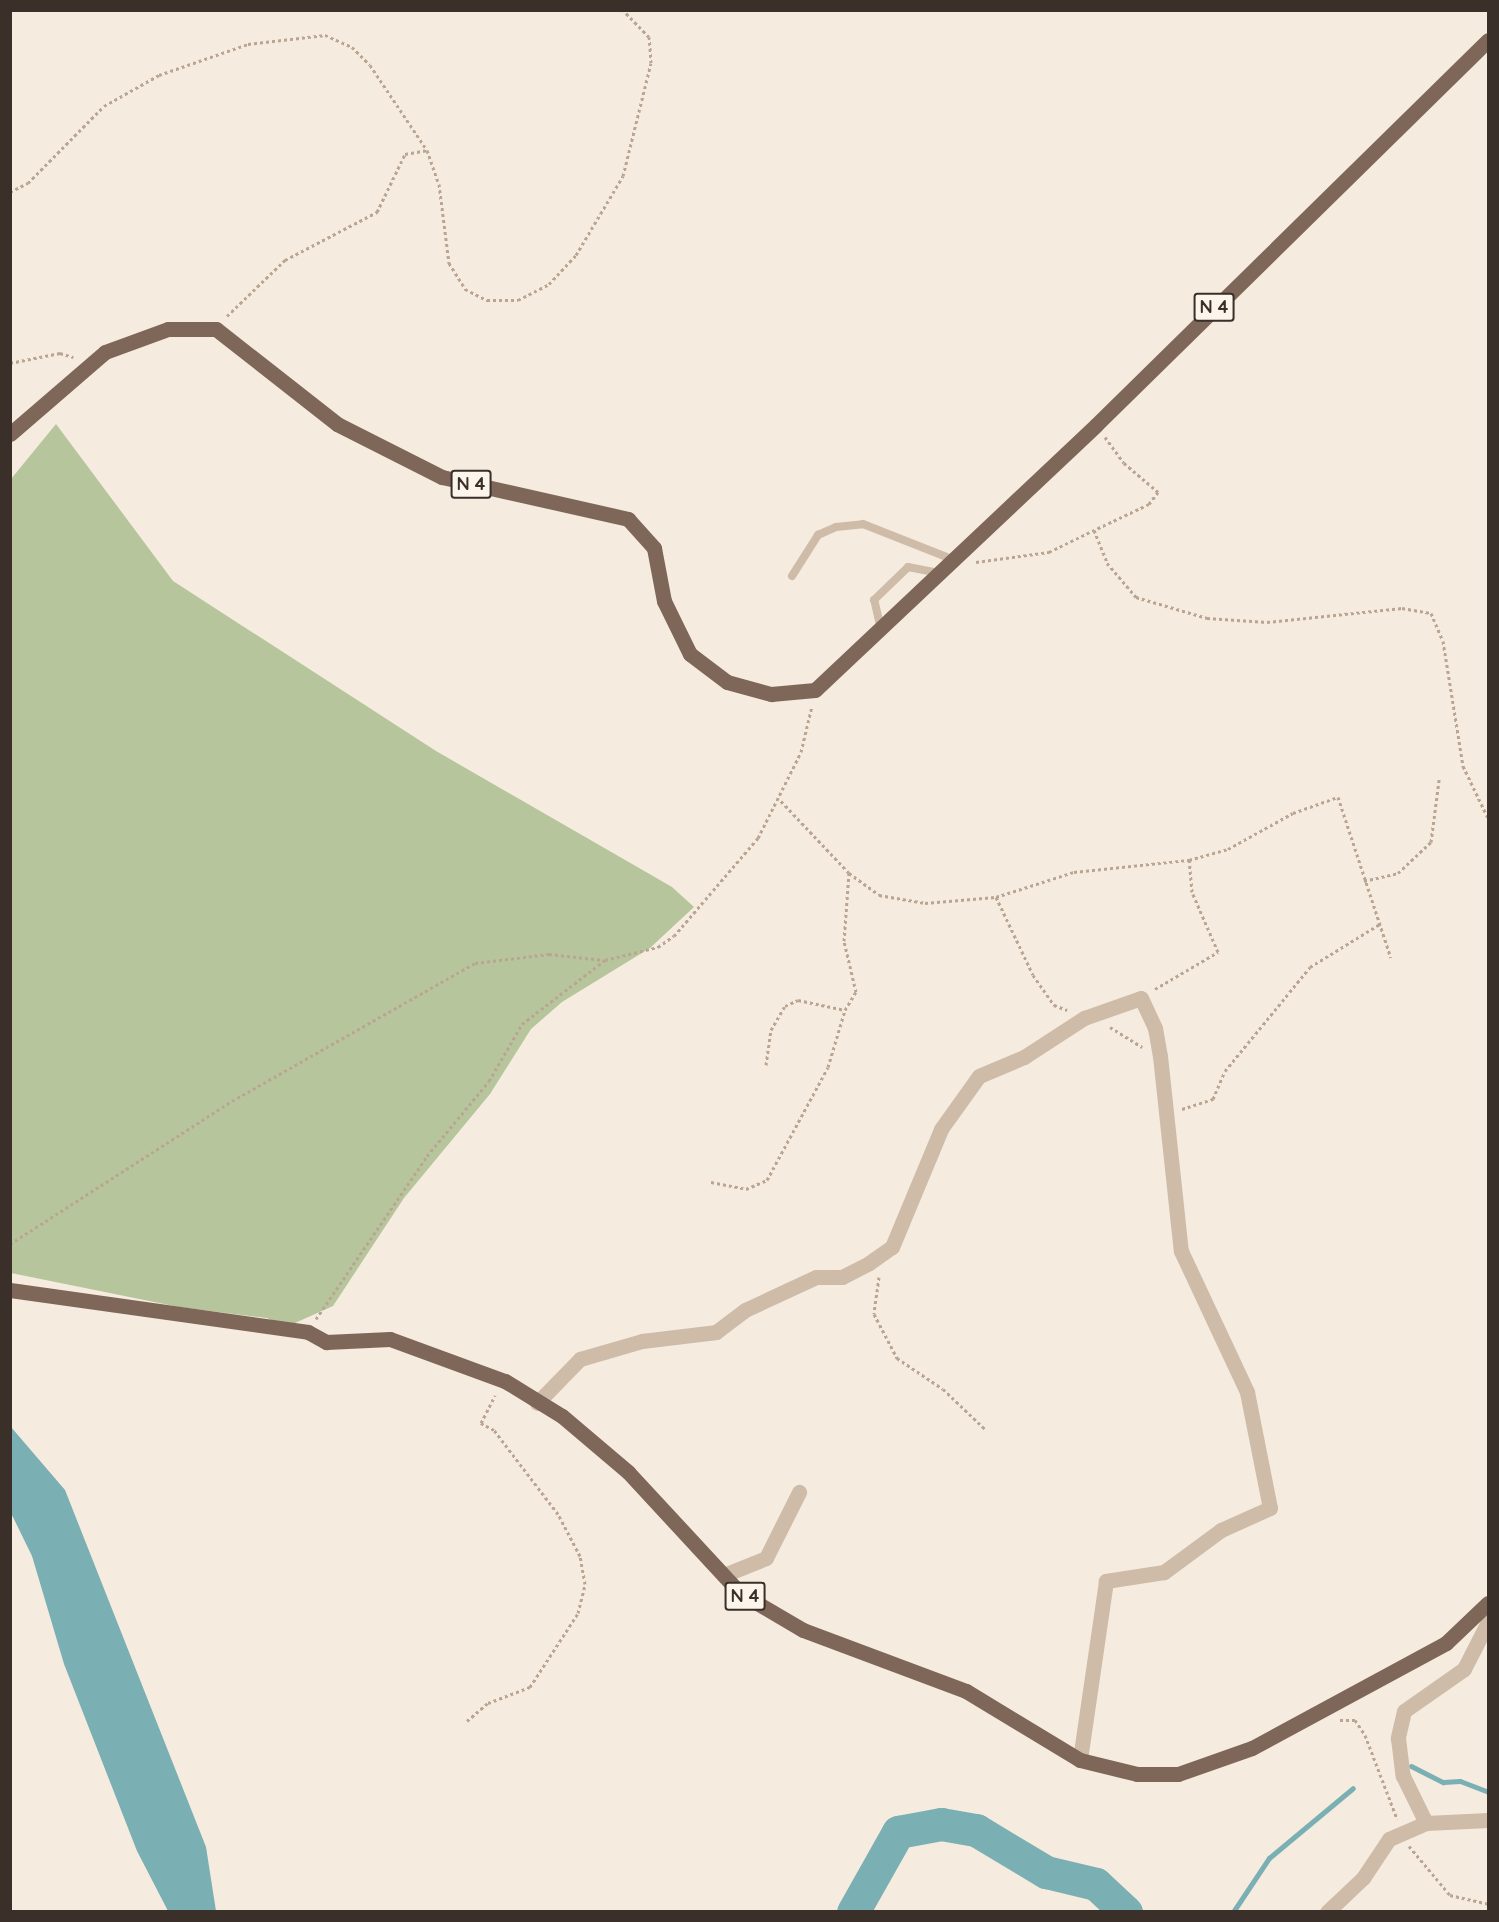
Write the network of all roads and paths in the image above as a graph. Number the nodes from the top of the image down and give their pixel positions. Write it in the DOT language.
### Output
graph roads {
  1 [pos="623,10"];
  2 [pos="1488,40"];
  3 [pos="427,150"];
  4 [pos="10,192"];
  5 [pos="216,329"];
  6 [pos="10,363"];
  7 [pos="91,363"];
  8 [pos="1096,425"];
  9 [pos="10,434"];
  10 [pos="1094,530"];
  11 [pos="959,562"];
  12 [pos="938,573"];
  13 [pos="792,576"];
  14 [pos="880,625"];
  15 [pos="815,690"];
  16 [pos="1439,780"];
  17 [pos="779,799"];
  18 [pos="1488,818"];
  19 [pos="1189,860"];
  20 [pos="849,873"];
  21 [pos="1364,881"];
  22 [pos="996,897"];
  23 [pos="1380,924"];
  24 [pos="1391,958"];
  25 [pos="604,960"];
  26 [pos="1141,998"];
  27 [pos="845,1010"];
  28 [pos="1084,1018"];
  29 [pos="1160,1056"];
  30 [pos="766,1065"];
  31 [pos="1166,1114"];
  32 [pos="711,1182"];
  33 [pos="10,1244"];
  34 [pos="892,1248"];
  35 [pos="10,1290"];
  36 [pos="308,1332"];
  37 [pos="505,1381"];
  38 [pos="537,1403"];
  39 [pos="985,1429"];
  40 [pos="799,1492"];
  41 [pos="724,1575"];
  42 [pos="1488,1603"];
  43 [pos="1488,1622"];
  44 [pos="467,1721"];
  45 [pos="1365,1735"];
  46 [pos="1080,1760"];
  47 [pos="1488,1820"];
  48 [pos="1426,1822"];
  49 [pos="1403,1832"];
  50 [pos="1488,1904"];
  51 [pos="1327,1911"];
  1 -- 3 [label="path"];
  2 -- 8 [label="main road, N 4"];
  3 -- 4 [label="path"];
  3 -- 5 [label="path"];
  5 -- 7 [label="main road"];
  5 -- 15 [label="main road, N 4"];
  6 -- 7 [label="path"];
  7 -- 9 [label="main road"];
  8 -- 10 [label="path"];
  8 -- 11 [label="main road, N 4"];
  10 -- 11 [label="path"];
  10 -- 18 [label="path"];
  11 -- 12 [label="main road, N 4"];
  11 -- 13 [label="lane"];
  12 -- 14 [label="main road, N 4"];
  12 -- 14 [label="lane"];
  14 -- 15 [label="main road, N 4"];
  15 -- 17 [label="path"];
  16 -- 21 [label="path"];
  17 -- 20 [label="path"];
  17 -- 25 [label="path"];
  19 -- 21 [label="path"];
  19 -- 22 [label="path"];
  19 -- 26 [label="path"];
  20 -- 22 [label="path"];
  20 -- 27 [label="path"];
  21 -- 23 [label="path"];
  22 -- 28 [label="path"];
  23 -- 24 [label="path"];
  23 -- 31 [label="path"];
  25 -- 33 [label="path"];
  25 -- 36 [label="path"];
  26 -- 28 [label="street"];
  26 -- 29 [label="street"];
  27 -- 30 [label="path"];
  27 -- 32 [label="path"];
  28 -- 29 [label="path"];
  28 -- 34 [label="street"];
  29 -- 31 [label="street"];
  31 -- 46 [label="street"];
  34 -- 38 [label="street"];
  34 -- 39 [label="path"];
  35 -- 36 [label="main road, N 4"];
  36 -- 37 [label="main road, N 4"];
  37 -- 38 [label="main road, N 4"];
  37 -- 44 [label="path"];
  38 -- 41 [label="main road, N 4"];
  40 -- 41 [label="street"];
  41 -- 46 [label="main road, N 4"];
  42 -- 46 [label="main road, N 4"];
  43 -- 48 [label="street"];
  45 -- 49 [label="path"];
  47 -- 48 [label="street"];
  48 -- 49 [label="street"];
  49 -- 50 [label="path"];
  49 -- 51 [label="street"];
}
